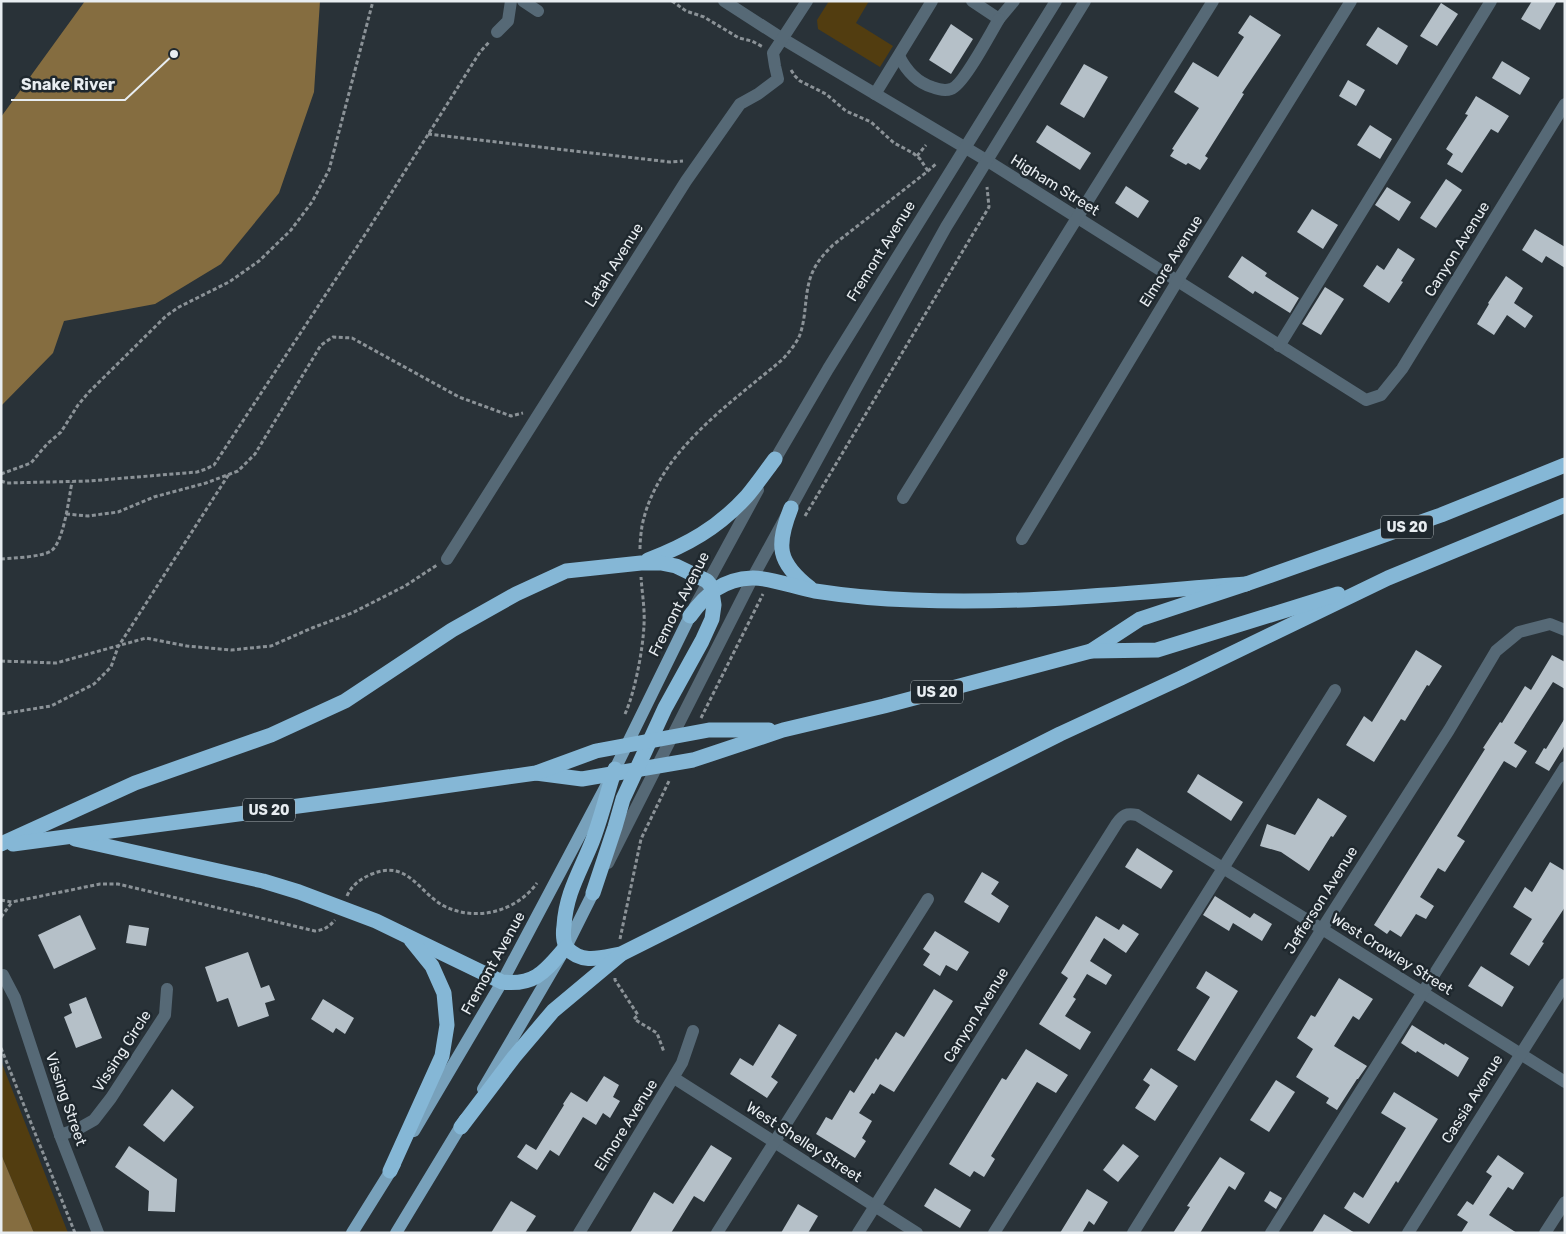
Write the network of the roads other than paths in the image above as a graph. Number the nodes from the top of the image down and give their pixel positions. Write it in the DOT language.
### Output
graph roads {
  1 [pos="511,1"];
  2 [pos="523,1"];
  3 [pos="724,1"];
  4 [pos="807,1"];
  5 [pos="932,1"];
  6 [pos="972,1"];
  7 [pos="1014,1"];
  8 [pos="1056,1"];
  9 [pos="1085,1"];
  10 [pos="1214,1"];
  11 [pos="1352,1"];
  12 [pos="1491,1"];
  13 [pos="538,10"];
  14 [pos="999,19"];
  15 [pos="497,32"];
  16 [pos="783,39"];
  17 [pos="899,56"];
  18 [pos="875,94"];
  19 [pos="1565,104"];
  20 [pos="965,148"];
  21 [pos="986,160"];
  22 [pos="1077,218"];
  23 [pos="1178,280"];
  24 [pos="1279,346"];
  25 [pos="1366,400"];
  26 [pos="775,459"];
  27 [pos="1565,465"];
  28 [pos="903,498"];
  29 [pos="1565,505"];
  30 [pos="791,508"];
  31 [pos="1022,539"];
  32 [pos="447,559"];
  33 [pos="640,562"];
  34 [pos="753,578"];
  35 [pos="1388,578"];
  36 [pos="1246,584"];
  37 [pos="710,585"];
  38 [pos="813,591"];
  39 [pos="690,616"];
  40 [pos="1565,630"];
  41 [pos="1091,651"];
  42 [pos="1335,690"];
  43 [pos="783,730"];
  44 [pos="1565,767"];
  45 [pos="615,769"];
  46 [pos="536,773"];
  47 [pos="1122,815"];
  48 [pos="66,836"];
  49 [pos="1,844"];
  50 [pos="1222,869"];
  51 [pos="593,894"];
  52 [pos="928,899"];
  53 [pos="1322,929"];
  54 [pos="408,936"];
  55 [pos="566,947"];
  56 [pos="621,954"];
  57 [pos="3,975"];
  58 [pos="502,982"];
  59 [pos="1565,984"];
  60 [pos="167,989"];
  61 [pos="1422,992"];
  62 [pos="693,1032"];
  63 [pos="1520,1054"];
  64 [pos="674,1078"];
  65 [pos="1565,1082"];
  66 [pos="461,1127"];
  67 [pos="60,1135"];
  68 [pos="774,1143"];
  69 [pos="390,1171"];
  70 [pos="1565,1202"];
  71 [pos="875,1206"];
  72 [pos="98,1233"];
  73 [pos="352,1233"];
  74 [pos="396,1233"];
  75 [pos="579,1233"];
  76 [pos="717,1233"];
  77 [pos="858,1233"];
  78 [pos="917,1233"];
  79 [pos="994,1233"];
  80 [pos="1132,1233"];
  81 [pos="1271,1233"];
  82 [pos="1408,1233"];
  83 [pos="1545,1233"];
  1 -- 15 [label="street"];
  2 -- 13 [label="street"];
  3 -- 16 [label="street, Higham Street"];
  4 -- 16 [label="street"];
  5 -- 17 [label="street"];
  6 -- 14 [label="street"];
  7 -- 14 [label="street"];
  8 -- 20 [label="street, Fremont Avenue"];
  9 -- 21 [label="street"];
  10 -- 22 [label="street"];
  11 -- 23 [label="street, Elmore Avenue"];
  12 -- 24 [label="street"];
  14 -- 17 [label="street"];
  16 -- 18 [label="street, Higham Street"];
  16 -- 32 [label="street, Latah Avenue"];
  17 -- 18 [label="street"];
  18 -- 20 [label="street, Higham Street"];
  19 -- 25 [label="street, Canyon Avenue"];
  20 -- 21 [label="street, Higham Street"];
  20 -- 26 [label="street, Fremont Avenue"];
  21 -- 22 [label="street, Higham Street"];
  21 -- 30 [label="street"];
  22 -- 23 [label="street, Higham Street"];
  22 -- 28 [label="street"];
  23 -- 24 [label="street, Higham Street"];
  23 -- 31 [label="street, Elmore Avenue"];
  24 -- 25 [label="street, Higham Street"];
  26 -- 33 [label="highway"];
  26 -- 37 [label="street, Fremont Avenue"];
  27 -- 36 [label="highway, US 20"];
  29 -- 35 [label="highway, US 20"];
  30 -- 34 [label="street"];
  30 -- 38 [label="highway"];
  33 -- 37 [label="highway"];
  33 -- 49 [label="highway"];
  34 -- 37 [label="highway"];
  34 -- 38 [label="highway"];
  34 -- 51 [label="street"];
  35 -- 41 [label="highway, US 20"];
  35 -- 56 [label="highway"];
  36 -- 38 [label="highway"];
  36 -- 41 [label="highway, US 20"];
  37 -- 39 [label="highway"];
  37 -- 51 [label="highway"];
  39 -- 45 [label="main road, Fremont Avenue"];
  40 -- 53 [label="street, Jefferson Avenue"];
  41 -- 43 [label="highway, US 20"];
  42 -- 50 [label="street"];
  43 -- 46 [label="highway, US 20"];
  43 -- 46 [label="highway, US 20"];
  44 -- 61 [label="street"];
  45 -- 55 [label="highway"];
  45 -- 58 [label="main road, Fremont Avenue"];
  46 -- 48 [label="highway, US 20"];
  47 -- 50 [label="street, West Crowley Street"];
  47 -- 71 [label="street, Canyon Avenue"];
  48 -- 49 [label="highway, US 20"];
  48 -- 54 [label="highway"];
  50 -- 53 [label="street, West Crowley Street"];
  50 -- 79 [label="street"];
  51 -- 55 [label="main road"];
  52 -- 68 [label="street"];
  53 -- 61 [label="street, West Crowley Street"];
  53 -- 80 [label="street, Jefferson Avenue"];
  54 -- 58 [label="highway"];
  54 -- 69 [label="highway"];
  55 -- 56 [label="highway"];
  55 -- 58 [label="highway"];
  55 -- 66 [label="main road"];
  56 -- 66 [label="highway"];
  57 -- 67 [label="street, Vissing Street"];
  58 -- 69 [label="main road, Fremont Avenue"];
  59 -- 63 [label="street, Cassia Avenue"];
  60 -- 67 [label="street, Vissing Circle"];
  61 -- 63 [label="street, West Crowley Street"];
  61 -- 81 [label="street"];
  62 -- 64 [label="street, Elmore Avenue"];
  63 -- 65 [label="street, West Crowley Street"];
  63 -- 82 [label="street, Cassia Avenue"];
  64 -- 68 [label="street, West Shelley Street"];
  64 -- 75 [label="street, Elmore Avenue"];
  66 -- 74 [label="main road"];
  67 -- 72 [label="street, Vissing Street"];
  68 -- 71 [label="street, West Shelley Street"];
  68 -- 76 [label="street"];
  69 -- 73 [label="main road, Fremont Avenue"];
  70 -- 83 [label="street"];
  71 -- 77 [label="street, Canyon Avenue"];
  71 -- 78 [label="street, West Shelley Street"];
}
